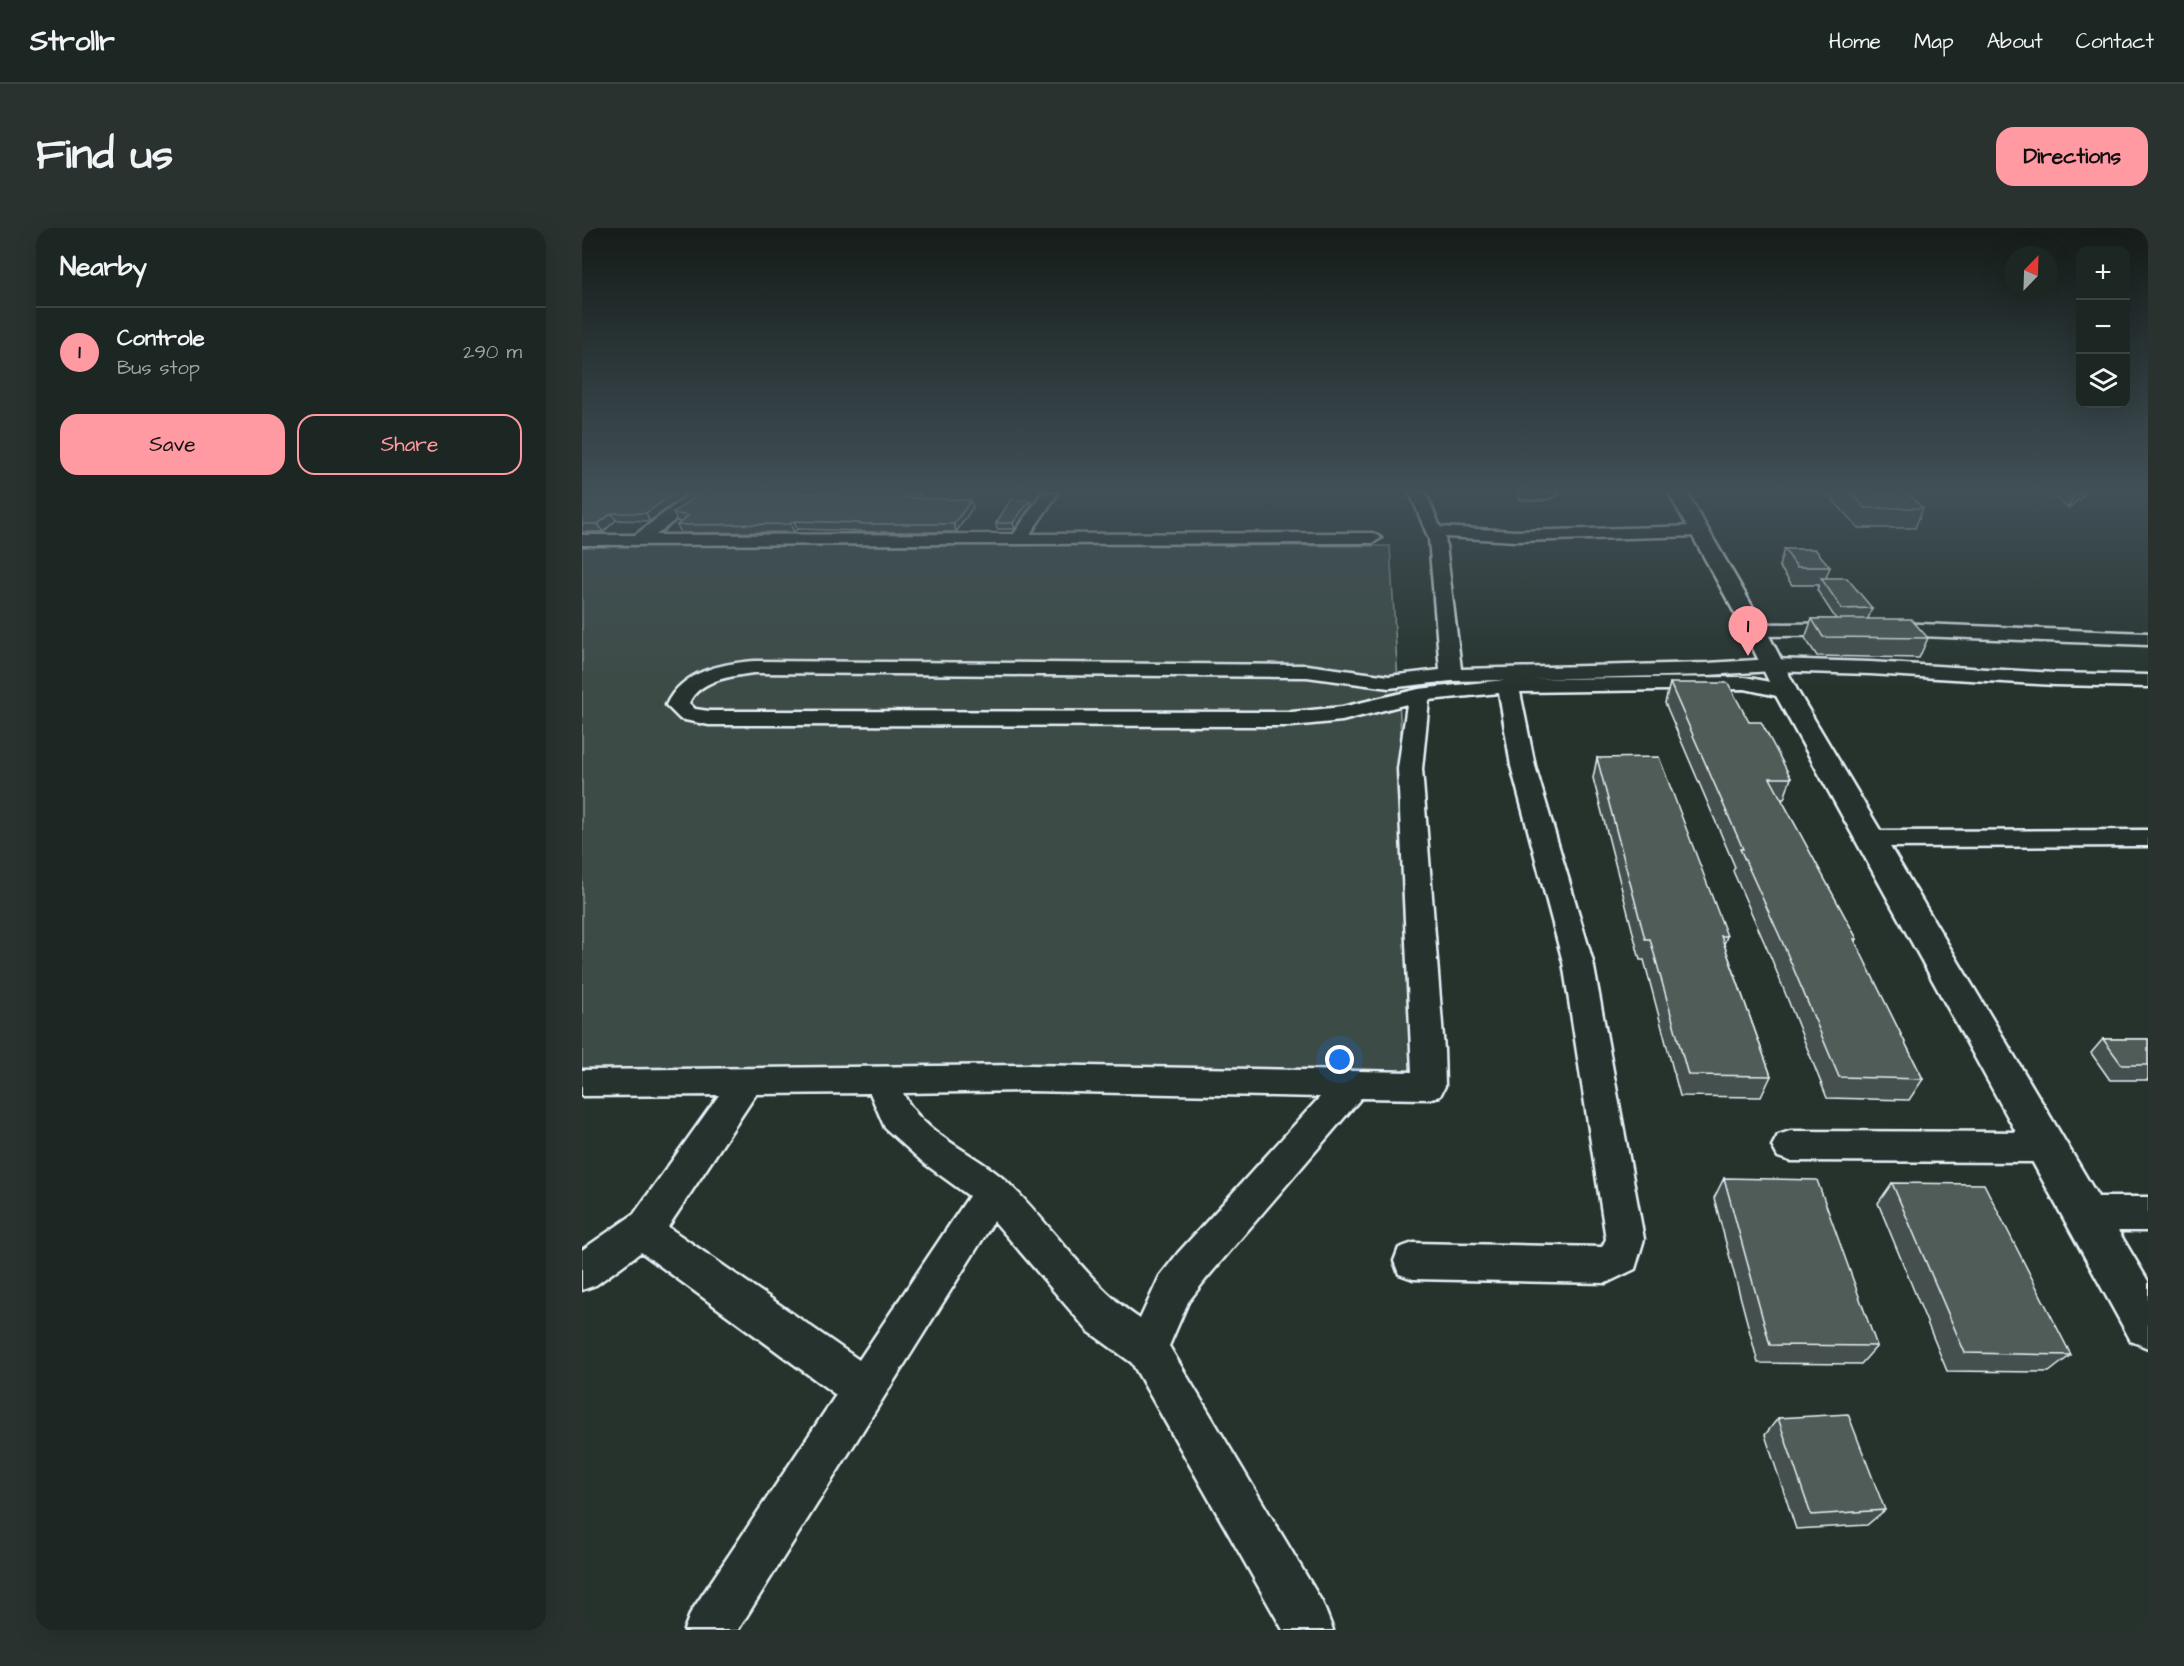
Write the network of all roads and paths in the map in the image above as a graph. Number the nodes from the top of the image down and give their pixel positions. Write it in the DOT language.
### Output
graph roads {
  1 [pos="1438,558"];
  2 [pos="1714,558"];
  3 [pos="1755,630"];
  4 [pos="2148,639"];
  5 [pos="1451,675"];
  6 [pos="1714,676"];
  7 [pos="1779,678"];
  8 [pos="2148,681"];
  9 [pos="1418,686"];
  10 [pos="1508,686"];
  11 [pos="2148,838"];
  12 [pos="1871,839"];
  13 [pos="748,1080"];
  14 [pos="881,1080"];
  15 [pos="582,1083"];
  16 [pos="1352,1085"];
  17 [pos="1790,1146"];
  18 [pos="2047,1147"];
  19 [pos="992,1192"];
  20 [pos="2085,1214"];
  21 [pos="2148,1214"];
  22 [pos="647,1226"];
  23 [pos="1413,1261"];
  24 [pos="582,1272"];
  25 [pos="2148,1325"];
  26 [pos="1147,1348"];
  27 [pos="864,1389"];
  28 [pos="709,1630"];
  29 [pos="1308,1630"];
  1 -- 5 [label="street"];
  2 -- 3 [label="main road"];
  3 -- 4 [label="street"];
  3 -- 7 [label="main road"];
  5 -- 6 [label="street"];
  5 -- 9 [label="street"];
  6 -- 7 [label="street"];
  6 -- 7 [label="street"];
  6 -- 10 [label="street"];
  7 -- 8 [label="street"];
  7 -- 12 [label="main road"];
  9 -- 9 [label="street"];
  9 -- 10 [label="street"];
  9 -- 16 [label="street"];
  10 -- 23 [label="street"];
  11 -- 12 [label="street"];
  12 -- 18 [label="main road"];
  13 -- 14 [label="street"];
  13 -- 15 [label="street"];
  13 -- 22 [label="street"];
  14 -- 16 [label="street"];
  14 -- 19 [label="street"];
  16 -- 26 [label="street"];
  17 -- 18 [label="street"];
  18 -- 20 [label="main road"];
  19 -- 26 [label="street"];
  19 -- 27 [label="street"];
  20 -- 21 [label="street"];
  20 -- 25 [label="main road"];
  22 -- 24 [label="street"];
  22 -- 27 [label="street"];
  26 -- 29 [label="street"];
  27 -- 28 [label="street"];
}
